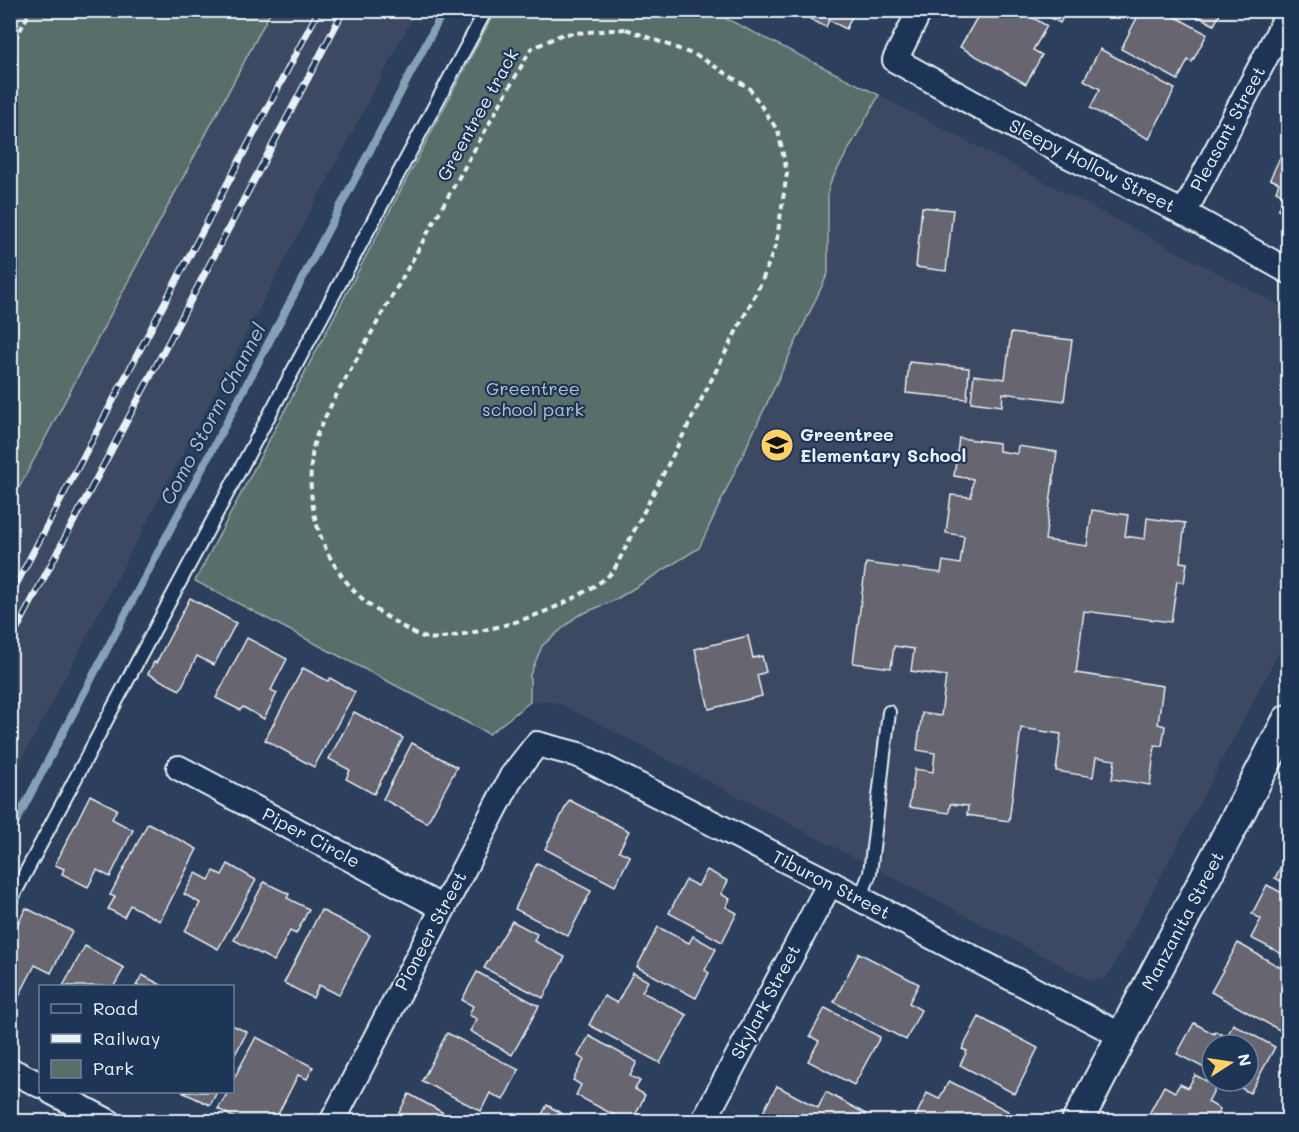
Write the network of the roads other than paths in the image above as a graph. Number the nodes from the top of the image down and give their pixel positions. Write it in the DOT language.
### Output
graph roads {
  1 [pos="486,10"];
  2 [pos="920,10"];
  3 [pos="1288,14"];
  4 [pos="1184,213"];
  5 [pos="1288,271"];
  6 [pos="889,712"];
  7 [pos="1288,720"];
  8 [pos="537,744"];
  9 [pos="179,768"];
  10 [pos="830,883"];
  11 [pos="860,899"];
  12 [pos="10,902"];
  13 [pos="443,908"];
  14 [pos="1122,1036"];
  15 [pos="12,1071"];
  16 [pos="39,1085"];
  17 [pos="54,1093"];
  18 [pos="109,1122"];
  19 [pos="332,1122"];
  20 [pos="703,1122"];
  21 [pos="1077,1122"];
  1 -- 12 [label="lane"];
  2 -- 4 [label="street, Sleepy Hollow Street"];
  3 -- 4 [label="street, Pleasant Street"];
  4 -- 5 [label="street, Sleepy Hollow Street"];
  6 -- 11 [label="lane"];
  7 -- 14 [label="street, Manzanita Street"];
  8 -- 10 [label="street, Tiburon Street"];
  8 -- 13 [label="street, Pioneer Street"];
  9 -- 13 [label="street, Piper Circle"];
  10 -- 11 [label="street, Tiburon Street"];
  10 -- 20 [label="street, Skylark Street"];
  11 -- 14 [label="street, Tiburon Street"];
  13 -- 19 [label="street, Pioneer Street"];
  14 -- 21 [label="street, Manzanita Street"];
  15 -- 16 [label="street"];
  17 -- 18 [label="street"];
}
